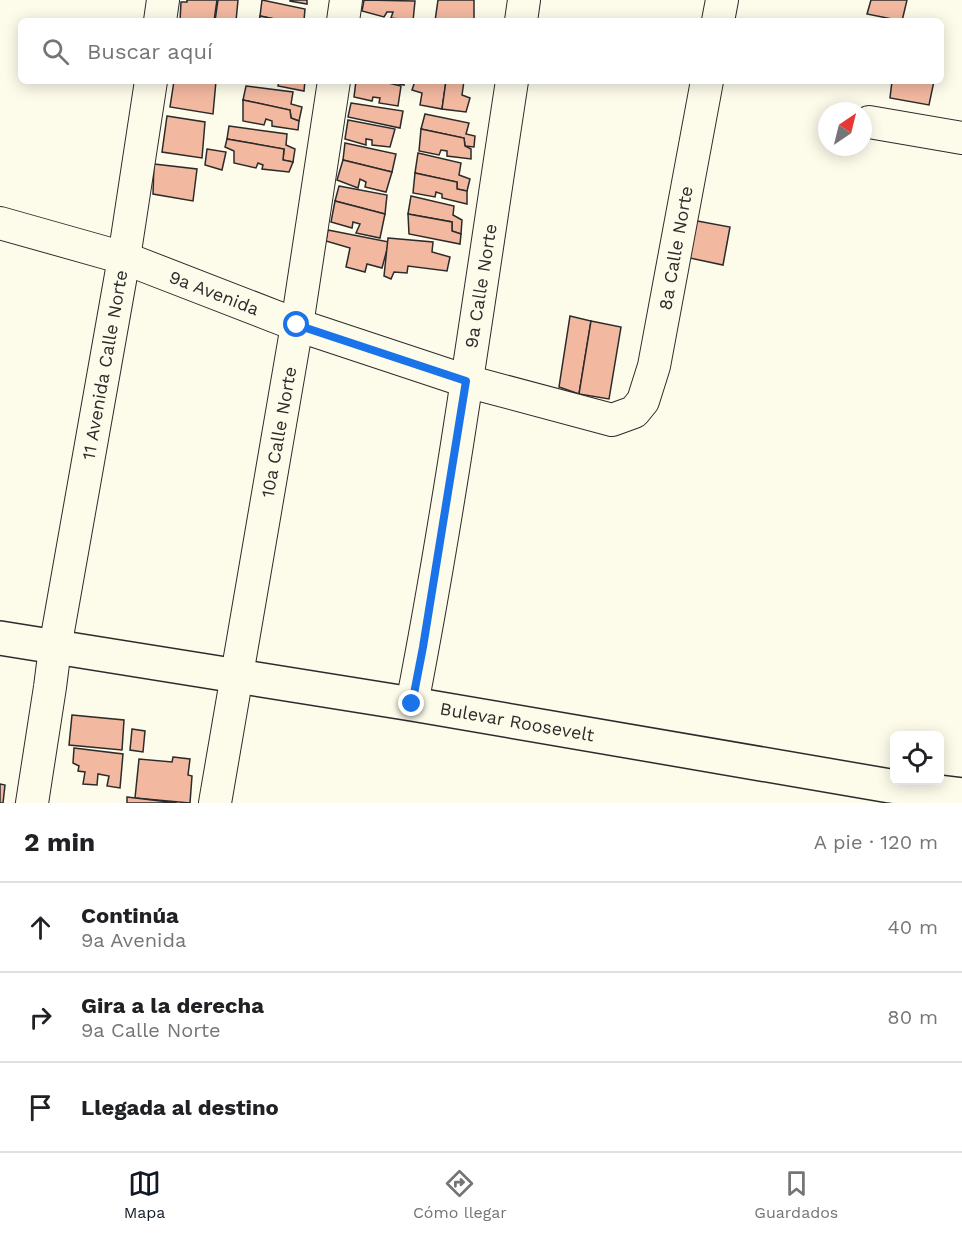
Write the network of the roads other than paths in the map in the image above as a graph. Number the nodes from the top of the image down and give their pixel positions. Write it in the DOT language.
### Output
graph roads {
  1 [pos="163,0"];
  2 [pos="346,0"];
  3 [pos="524,0"];
  4 [pos="722,0"];
  5 [pos="160,18"];
  6 [pos="343,18"];
  7 [pos="521,18"];
  8 [pos="719,18"];
  9 [pos="151,84"];
  10 [pos="334,84"];
  11 [pos="512,84"];
  12 [pos="706,84"];
  13 [pos="872,123"];
  14 [pos="962,138"];
  15 [pos="0,223"];
  16 [pos="124,258"];
  17 [pos="297,325"];
  18 [pos="466,381"];
  19 [pos="634,412"];
  20 [pos="0,638"];
  21 [pos="55,648"];
  22 [pos="238,675"];
  23 [pos="412,704"];
  24 [pos="962,795"];
  25 [pos="32,803"];
  26 [pos="215,803"];
  1 -- 5 [label="street"];
  2 -- 6 [label="street"];
  3 -- 7 [label="street"];
  4 -- 8 [label="street"];
  9 -- 16 [label="street, 11 Avenida Calle Norte"];
  10 -- 17 [label="street, 10a Calle Norte"];
  11 -- 18 [label="street, 9a Calle Norte"];
  12 -- 19 [label="street, 8a Calle Norte"];
  13 -- 14 [label="street"];
  15 -- 16 [label="street, 9a Avenida"];
  16 -- 17 [label="street, 9a Avenida"];
  16 -- 21 [label="street, 11 Avenida Calle Norte"];
  17 -- 18 [label="street, 9a Avenida"];
  17 -- 22 [label="street, 10a Calle Norte"];
  18 -- 19 [label="street, 9a Avenida"];
  18 -- 23 [label="street, 9a Calle Norte"];
  20 -- 21 [label="main road, Bulevar Roosevelt"];
  21 -- 22 [label="main road, Bulevar Roosevelt"];
  21 -- 25 [label="street, 11 Avenida Calle Norte"];
  22 -- 23 [label="main road, Bulevar Roosevelt"];
  22 -- 26 [label="street, 10a Calle Norte"];
  23 -- 24 [label="main road, Bulevar Roosevelt"];
}
